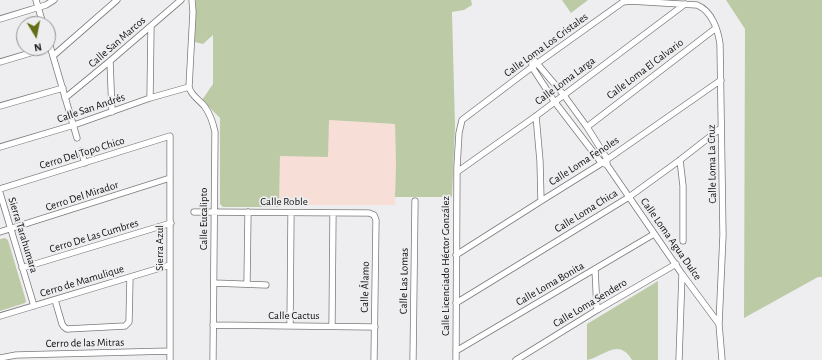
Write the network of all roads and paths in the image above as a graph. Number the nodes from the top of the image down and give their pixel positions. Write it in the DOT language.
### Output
graph roads {
  1 [pos="36,0"];
  2 [pos="54,0"];
  3 [pos="117,0"];
  4 [pos="181,0"];
  5 [pos="192,0"];
  6 [pos="685,4"];
  7 [pos="38,8"];
  8 [pos="703,8"];
  9 [pos="40,16"];
  10 [pos="0,20"];
  11 [pos="151,26"];
  12 [pos="716,28"];
  13 [pos="56,53"];
  14 [pos="19,56"];
  15 [pos="53,56"];
  16 [pos="110,61"];
  17 [pos="0,62"];
  18 [pos="538,63"];
  19 [pos="532,67"];
  20 [pos="721,80"];
  21 [pos="189,87"];
  22 [pos="63,88"];
  23 [pos="563,94"];
  24 [pos="65,98"];
  25 [pos="150,98"];
  26 [pos="554,101"];
  27 [pos="0,106"];
  28 [pos="112,112"];
  29 [pos="536,116"];
  30 [pos="74,125"];
  31 [pos="587,126"];
  32 [pos="460,127"];
  33 [pos="721,128"];
  34 [pos="170,136"];
  35 [pos="78,138"];
  36 [pos="0,148"];
  37 [pos="81,151"];
  38 [pos="680,160"];
  39 [pos="85,163"];
  40 [pos="605,163"];
  41 [pos="457,172"];
  42 [pos="170,178"];
  43 [pos="0,189"];
  44 [pos="0,193"];
  45 [pos="629,197"];
  46 [pos="415,201"];
  47 [pos="541,201"];
  48 [pos="194,212"];
  49 [pos="214,212"];
  50 [pos="248,212"];
  51 [pos="291,212"];
  52 [pos="333,212"];
  53 [pos="374,214"];
  54 [pos="171,223"];
  55 [pos="11,228"];
  56 [pos="0,232"];
  57 [pos="654,234"];
  58 [pos="683,241"];
  59 [pos="456,255"];
  60 [pos="676,264"];
  61 [pos="170,265"];
  62 [pos="22,268"];
  63 [pos="595,269"];
  64 [pos="682,274"];
  65 [pos="130,277"];
  66 [pos="214,283"];
  67 [pos="247,284"];
  68 [pos="266,285"];
  69 [pos="55,300"];
  70 [pos="456,303"];
  71 [pos="34,306"];
  72 [pos="597,310"];
  73 [pos="0,316"];
  74 [pos="719,324"];
  75 [pos="213,325"];
  76 [pos="290,326"];
  77 [pos="332,326"];
  78 [pos="375,327"];
  79 [pos="170,351"];
  80 [pos="456,351"];
  81 [pos="0,358"];
  82 [pos="170,360"];
  83 [pos="212,360"];
  84 [pos="374,360"];
  85 [pos="413,360"];
  86 [pos="456,360"];
  87 [pos="516,360"];
  88 [pos="679,360"];
  89 [pos="722,360"];
  1 -- 7 [label="street"];
  2 -- 7 [label="street"];
  3 -- 13 [label="street"];
  4 -- 11 [label="street, Calle San Marcos"];
  5 -- 21 [label="street"];
  6 -- 8 [label="street, Calle Loma Los Cristales"];
  6 -- 18 [label="street, Calle Loma Los Cristales"];
  6 -- 23 [label="street, Calle Loma Larga"];
  7 -- 9 [label="street"];
  7 -- 10 [label="street"];
  8 -- 12 [label="street, Calle Loma La Cruz"];
  11 -- 16 [label="street, Calle San Marcos"];
  11 -- 25 [label="street"];
  12 -- 20 [label="street, Calle Loma La Cruz"];
  12 -- 31 [label="street, Calle Loma El Calvario"];
  14 -- 17 [label="street"];
  15 -- 22 [label="street"];
  16 -- 24 [label="street, Calle San Marcos"];
  16 -- 28 [label="street"];
  18 -- 19 [label="street, Calle Loma Los Cristales"];
  18 -- 23 [label="street, Calle Loma Agua Dulce"];
  19 -- 26 [label="street, Calle Loma Agua Dulce"];
  19 -- 32 [label="street, Calle Loma Los Cristales"];
  20 -- 33 [label="street, Calle Loma La Cruz"];
  20 -- 40 [label="street, Calle Loma Fenoles"];
  21 -- 25 [label="street, Calle San Andrés"];
  21 -- 49 [label="street, Calle Eucalipto"];
  22 -- 24 [label="street"];
  22 -- 27 [label="street"];
  23 -- 26 [label="street, Calle Loma Larga"];
  23 -- 31 [label="street, Calle Loma Agua Dulce"];
  24 -- 30 [label="street"];
  25 -- 28 [label="street, Calle San Andrés"];
  26 -- 29 [label="street, Calle Loma Larga"];
  26 -- 40 [label="street, Calle Loma Agua Dulce"];
  28 -- 30 [label="street, Calle San Andrés"];
  29 -- 41 [label="street, Calle Loma Larga"];
  29 -- 47 [label="street"];
  30 -- 35 [label="street"];
  30 -- 36 [label="street, Calle San Andrés"];
  31 -- 40 [label="street, Calle Loma Agua Dulce"];
  32 -- 41 [label="street, Calle Licenciado Héctor González"];
  33 -- 38 [label="street, Calle Loma Chica"];
  33 -- 74 [label="street, Calle Loma La Cruz"];
  34 -- 39 [label="street, Cerro Del Topo Chico"];
  34 -- 42 [label="street, Sierra Azul"];
  37 -- 39 [label="street"];
  38 -- 45 [label="street, Calle Loma Chica"];
  38 -- 58 [label="street"];
  39 -- 43 [label="street, Cerro Del Topo Chico"];
  40 -- 45 [label="street, Calle Loma Agua Dulce"];
  40 -- 47 [label="street, Calle Loma Fenoles"];
  41 -- 59 [label="street, Calle Licenciado Héctor González"];
  42 -- 54 [label="street, Sierra Azul"];
  42 -- 55 [label="street, Cerro Del Mirador"];
  44 -- 55 [label="street, Sierra Tarahumara"];
  45 -- 57 [label="street, Calle Loma Agua Dulce"];
  45 -- 70 [label="street, Calle Loma Chica"];
  46 -- 85 [label="street, Calle Las Lomas"];
  47 -- 59 [label="street, Calle Loma Fenoles"];
  48 -- 49 [label="street, Calle Roble"];
  49 -- 50 [label="street, Calle Roble"];
  49 -- 66 [label="street, Calle Eucalipto"];
  50 -- 51 [label="street, Calle Roble"];
  50 -- 67 [label="street"];
  51 -- 52 [label="street, Calle Roble"];
  51 -- 76 [label="street"];
  52 -- 53 [label="street, Calle Roble"];
  52 -- 77 [label="street"];
  53 -- 78 [label="street, Calle Álamo"];
  54 -- 61 [label="street, Sierra Azul"];
  54 -- 62 [label="street, Cerro De Las Cumbres"];
  55 -- 56 [label="street, Cerro Del Mirador"];
  55 -- 62 [label="street, Sierra Tarahumara"];
  57 -- 60 [label="street, Calle Loma Agua Dulce"];
  57 -- 63 [label="street, Calle Loma Bonita"];
  59 -- 70 [label="street, Calle Licenciado Héctor González"];
  60 -- 64 [label="street, Calle Loma Agua Dulce"];
  60 -- 72 [label="street, Calle Loma Sendero"];
  61 -- 65 [label="street, Cerro de Mamulique"];
  61 -- 79 [label="street, Sierra Azul"];
  62 -- 71 [label="street, Sierra Tarahumara"];
  63 -- 72 [label="street"];
  63 -- 80 [label="street, Calle Loma Bonita"];
  64 -- 74 [label="street, Calle Loma Agua Dulce"];
  64 -- 88 [label="street"];
  65 -- 69 [label="street, Cerro de Mamulique"];
  65 -- 69 [label="street"];
  66 -- 67 [label="street"];
  66 -- 75 [label="street, Calle Eucalipto"];
  67 -- 68 [label="street"];
  69 -- 71 [label="street, Cerro de Mamulique"];
  70 -- 80 [label="street, Calle Licenciado Héctor González"];
  71 -- 73 [label="street, Cerro de Mamulique"];
  72 -- 87 [label="street, Calle Loma Sendero"];
  74 -- 89 [label="street, Calle Loma La Cruz"];
  75 -- 76 [label="street, Calle Cactus"];
  75 -- 83 [label="street, Calle Eucalipto"];
  76 -- 77 [label="street, Calle Cactus"];
  77 -- 78 [label="street, Calle Cactus"];
  78 -- 84 [label="street, Calle Álamo"];
  79 -- 81 [label="street, Cerro de las Mitras"];
  79 -- 82 [label="street, Sierra Azul"];
  80 -- 86 [label="street, Calle Licenciado Héctor González"];
}
